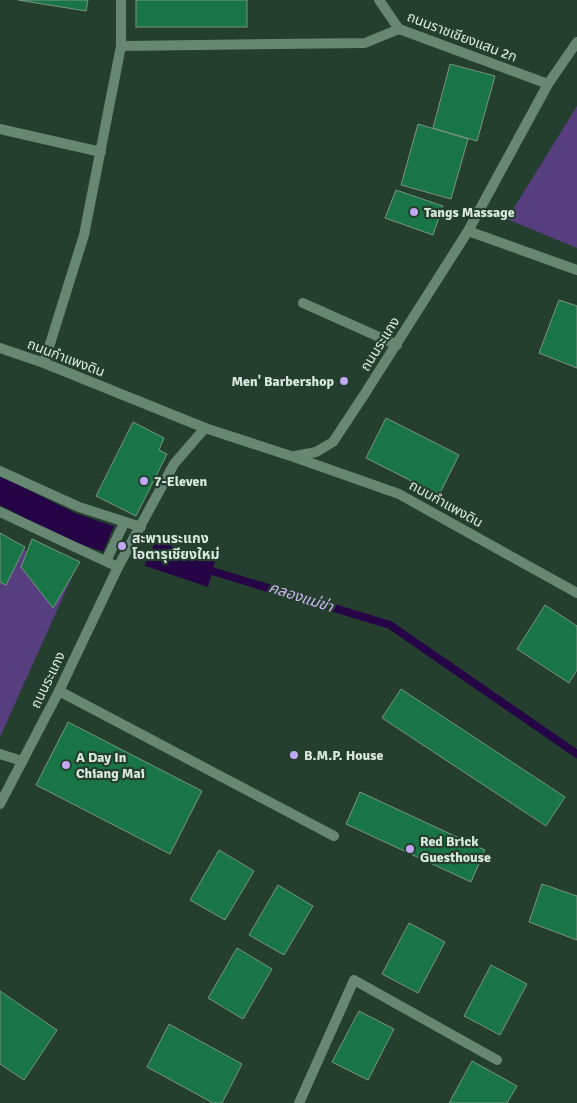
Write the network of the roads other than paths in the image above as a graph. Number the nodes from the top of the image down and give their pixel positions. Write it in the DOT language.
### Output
graph roads {
  1 [pos="121,0"];
  2 [pos="379,0"];
  3 [pos="399,29"];
  4 [pos="577,42"];
  5 [pos="121,46"];
  6 [pos="548,84"];
  7 [pos="0,129"];
  8 [pos="101,152"];
  9 [pos="468,231"];
  10 [pos="577,270"];
  11 [pos="303,303"];
  12 [pos="396,345"];
  13 [pos="0,348"];
  14 [pos="44,363"];
  15 [pos="205,428"];
  16 [pos="294,457"];
  17 [pos="0,471"];
  18 [pos="0,512"];
  19 [pos="124,523"];
  20 [pos="141,527"];
  21 [pos="106,562"];
  22 [pos="118,567"];
  23 [pos="577,593"];
  24 [pos="58,692"];
  25 [pos="0,754"];
  26 [pos="22,761"];
  27 [pos="0,804"];
  28 [pos="334,836"];
  29 [pos="497,1060"];
  30 [pos="299,1103"];
  1 -- 5 [label="street"];
  2 -- 3 [label="street, ถนนราชเชียงแสน 2ก"];
  3 -- 5 [label="street"];
  3 -- 6 [label="street, ถนนราชเชียงแสน 2ก"];
  4 -- 6 [label="street, ถนนระแกง"];
  5 -- 8 [label="street"];
  6 -- 9 [label="street, ถนนระแกง"];
  7 -- 8 [label="street"];
  8 -- 14 [label="street"];
  9 -- 10 [label="street"];
  9 -- 12 [label="street, ถนนระแกง"];
  11 -- 12 [label="street"];
  12 -- 16 [label="street, ถนนระแกง"];
  13 -- 14 [label="street, ถนนกำแพงดิน"];
  14 -- 15 [label="street, ถนนกำแพงดิน"];
  15 -- 16 [label="street"];
  15 -- 20 [label="street"];
  16 -- 23 [label="street, ถนนกำแพงดิน"];
  17 -- 19 [label="street"];
  18 -- 21 [label="street"];
  19 -- 20 [label="street"];
  19 -- 21 [label="street"];
  20 -- 22 [label="street, ถนนระแกง"];
  21 -- 22 [label="street"];
  22 -- 24 [label="street, ถนนระแกง"];
  24 -- 26 [label="street, ถนนระแกง"];
  24 -- 28 [label="street"];
  25 -- 26 [label="street"];
  26 -- 27 [label="street, ถนนระแกง"];
  29 -- 30 [label="street"];
}
